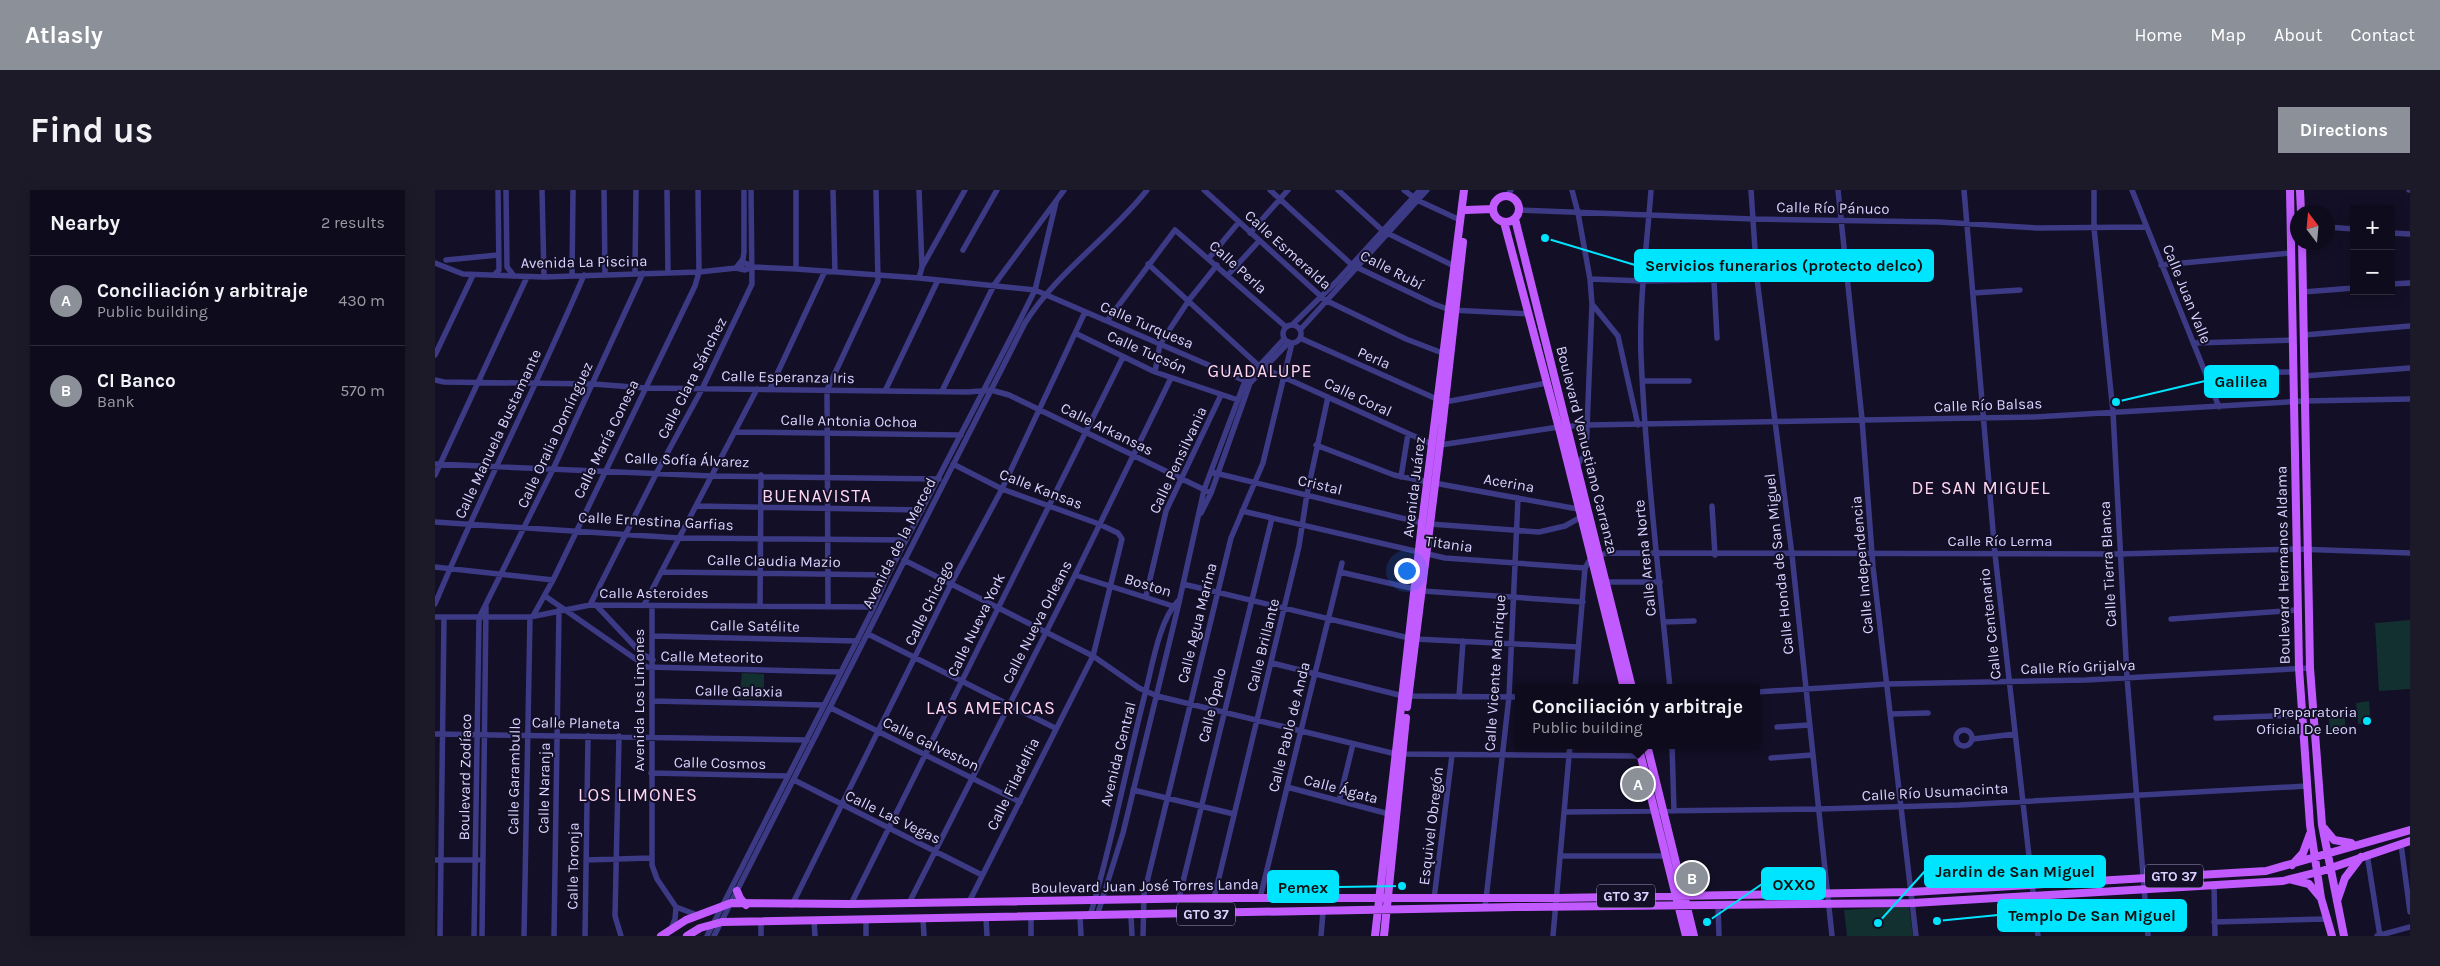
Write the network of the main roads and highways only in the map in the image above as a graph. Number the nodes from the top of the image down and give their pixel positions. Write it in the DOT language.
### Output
graph roads {
  1 [pos="1464,190"];
  2 [pos="1469,190"];
  3 [pos="1495,190"];
  4 [pos="2290,190"];
  5 [pos="2300,190"];
  6 [pos="1504,194"];
  7 [pos="2301,205"];
  8 [pos="1493,209"];
  9 [pos="1466,210"];
  10 [pos="1515,219"];
  11 [pos="1504,222"];
  12 [pos="2302,250"];
  13 [pos="1452,310"];
  14 [pos="1442,401"];
  15 [pos="1563,427"];
  16 [pos="1595,556"];
  17 [pos="1623,684"];
  18 [pos="1631,684"];
  19 [pos="1639,749"];
  20 [pos="1648,749"];
  21 [pos="1399,755"];
  22 [pos="2310,825"];
  23 [pos="2322,825"];
  24 [pos="2410,830"];
  25 [pos="2410,841"];
  26 [pos="2363,842"];
  27 [pos="2327,854"];
  28 [pos="2364,855"];
  29 [pos="2315,858"];
  30 [pos="2291,866"];
  31 [pos="2329,868"];
  32 [pos="2317,872"];
  33 [pos="2291,880"];
  34 [pos="737,891"];
  35 [pos="1680,895"];
  36 [pos="1203,898"];
  37 [pos="2321,898"];
  38 [pos="1383,900"];
  39 [pos="1143,901"];
  40 [pos="836,904"];
  41 [pos="851,904"];
  42 [pos="746,905"];
  43 [pos="1682,906"];
  44 [pos="2337,908"];
  45 [pos="1382,911"];
  46 [pos="835,920"];
  47 [pos="851,920"];
  48 [pos="661,936"];
  49 [pos="687,936"];
  50 [pos="1375,936"];
  51 [pos="1383,936"];
  52 [pos="1686,936"];
  53 [pos="1694,936"];
  54 [pos="2332,936"];
  55 [pos="2344,936"];
  1 -- 13 [label="main road, Avenida Juárez"];
  2 -- 9 [label="main road, Avenida Juárez"];
  3 -- 6 [label="main road"];
  4 -- 22 [label="main road, Boulevard Hermanos Aldama"];
  5 -- 7 [label="main road"];
  6 -- 8 [label="main road"];
  6 -- 10 [label="main road"];
  8 -- 9 [label="main road"];
  8 -- 11 [label="main road"];
  9 -- 13 [label="main road, Avenida Juárez"];
  10 -- 11 [label="main road"];
  10 -- 15 [label="main road, Boulevard Venustiano Carranza"];
  11 -- 15 [label="main road, Boulevard Venustiano Carranza"];
  12 -- 23 [label="main road, Boulevard Hermanos Aldama"];
  13 -- 14 [label="main road, Avenida Juárez"];
  13 -- 14 [label="main road, Avenida Juárez"];
  14 -- 21 [label="main road, Avenida Juárez"];
  15 -- 16 [label="main road, Boulevard Venustiano Carranza"];
  15 -- 16 [label="main road, Boulevard Venustiano Carranza"];
  16 -- 17 [label="main road, Boulevard Venustiano Carranza"];
  16 -- 18 [label="main road, Boulevard Venustiano Carranza"];
  19 -- 35 [label="main road"];
  20 -- 35 [label="main road"];
  21 -- 38 [label="main road, Avenida Juárez"];
  21 -- 38 [label="main road, Avenida Juárez"];
  22 -- 29 [label="main road, Boulevard Hermanos Aldama"];
  22 -- 30 [label="main road"];
  23 -- 26 [label="main road"];
  23 -- 27 [label="main road, Boulevard Hermanos Aldama"];
  24 -- 26 [label="main road, Boulevard Juan José Torres Landa / GTO 37"];
  25 -- 28 [label="main road, Boulevard Juan José Torres Landa / GTO 37"];
  26 -- 27 [label="main road, Boulevard Juan José Torres Landa / GTO 37"];
  27 -- 29 [label="main road, Boulevard Juan José Torres Landa / GTO 37"];
  27 -- 31 [label="main road, Boulevard Hermanos Aldama"];
  28 -- 31 [label="main road, Boulevard Juan José Torres Landa / GTO 37"];
  28 -- 44 [label="main road"];
  29 -- 30 [label="main road, Boulevard Juan José Torres Landa / GTO 37"];
  29 -- 32 [label="main road, Boulevard Hermanos Aldama"];
  30 -- 35 [label="main road, Boulevard Juan José Torres Landa / GTO 37"];
  31 -- 32 [label="main road, Boulevard Juan José Torres Landa / GTO 37"];
  31 -- 44 [label="main road, Boulevard Hermanos Aldama"];
  32 -- 33 [label="main road, Boulevard Juan José Torres Landa / GTO 37"];
  32 -- 37 [label="main road, Boulevard Hermanos Aldama"];
  33 -- 37 [label="main road"];
  33 -- 43 [label="main road, Boulevard Juan José Torres Landa / GTO 37"];
  34 -- 42 [label="main road"];
  35 -- 38 [label="main road, Boulevard Juan José Torres Landa / GTO 37"];
  35 -- 43 [label="main road"];
  36 -- 38 [label="main road, Boulevard Juan José Torres Landa / GTO 37"];
  36 -- 39 [label="main road, Boulevard Juan José Torres Landa / GTO 37"];
  36 -- 39 [label="main road"];
  37 -- 54 [label="main road, Boulevard Hermanos Aldama"];
  38 -- 45 [label="main road, Avenida Juárez"];
  39 -- 41 [label="main road, Boulevard Juan José Torres Landa / GTO 37"];
  40 -- 41 [label="main road, Boulevard Juan José Torres Landa / GTO 37"];
  40 -- 42 [label="main road, Boulevard Juan José Torres Landa / GTO 37"];
  40 -- 46 [label="main road"];
  41 -- 47 [label="main road"];
  42 -- 48 [label="main road, Boulevard Juan José Torres Landa / GTO 37"];
  43 -- 45 [label="main road, Boulevard Juan José Torres Landa / GTO 37"];
  43 -- 52 [label="main road"];
  43 -- 53 [label="main road"];
  44 -- 55 [label="main road, Boulevard Hermanos Aldama"];
  45 -- 47 [label="main road, Boulevard Juan José Torres Landa / GTO 37"];
  45 -- 50 [label="main road, Avenida Juárez"];
  45 -- 51 [label="main road, Avenida Juárez"];
  46 -- 47 [label="main road, Boulevard Juan José Torres Landa / GTO 37"];
  46 -- 49 [label="main road, Boulevard Juan José Torres Landa / GTO 37"];
}
